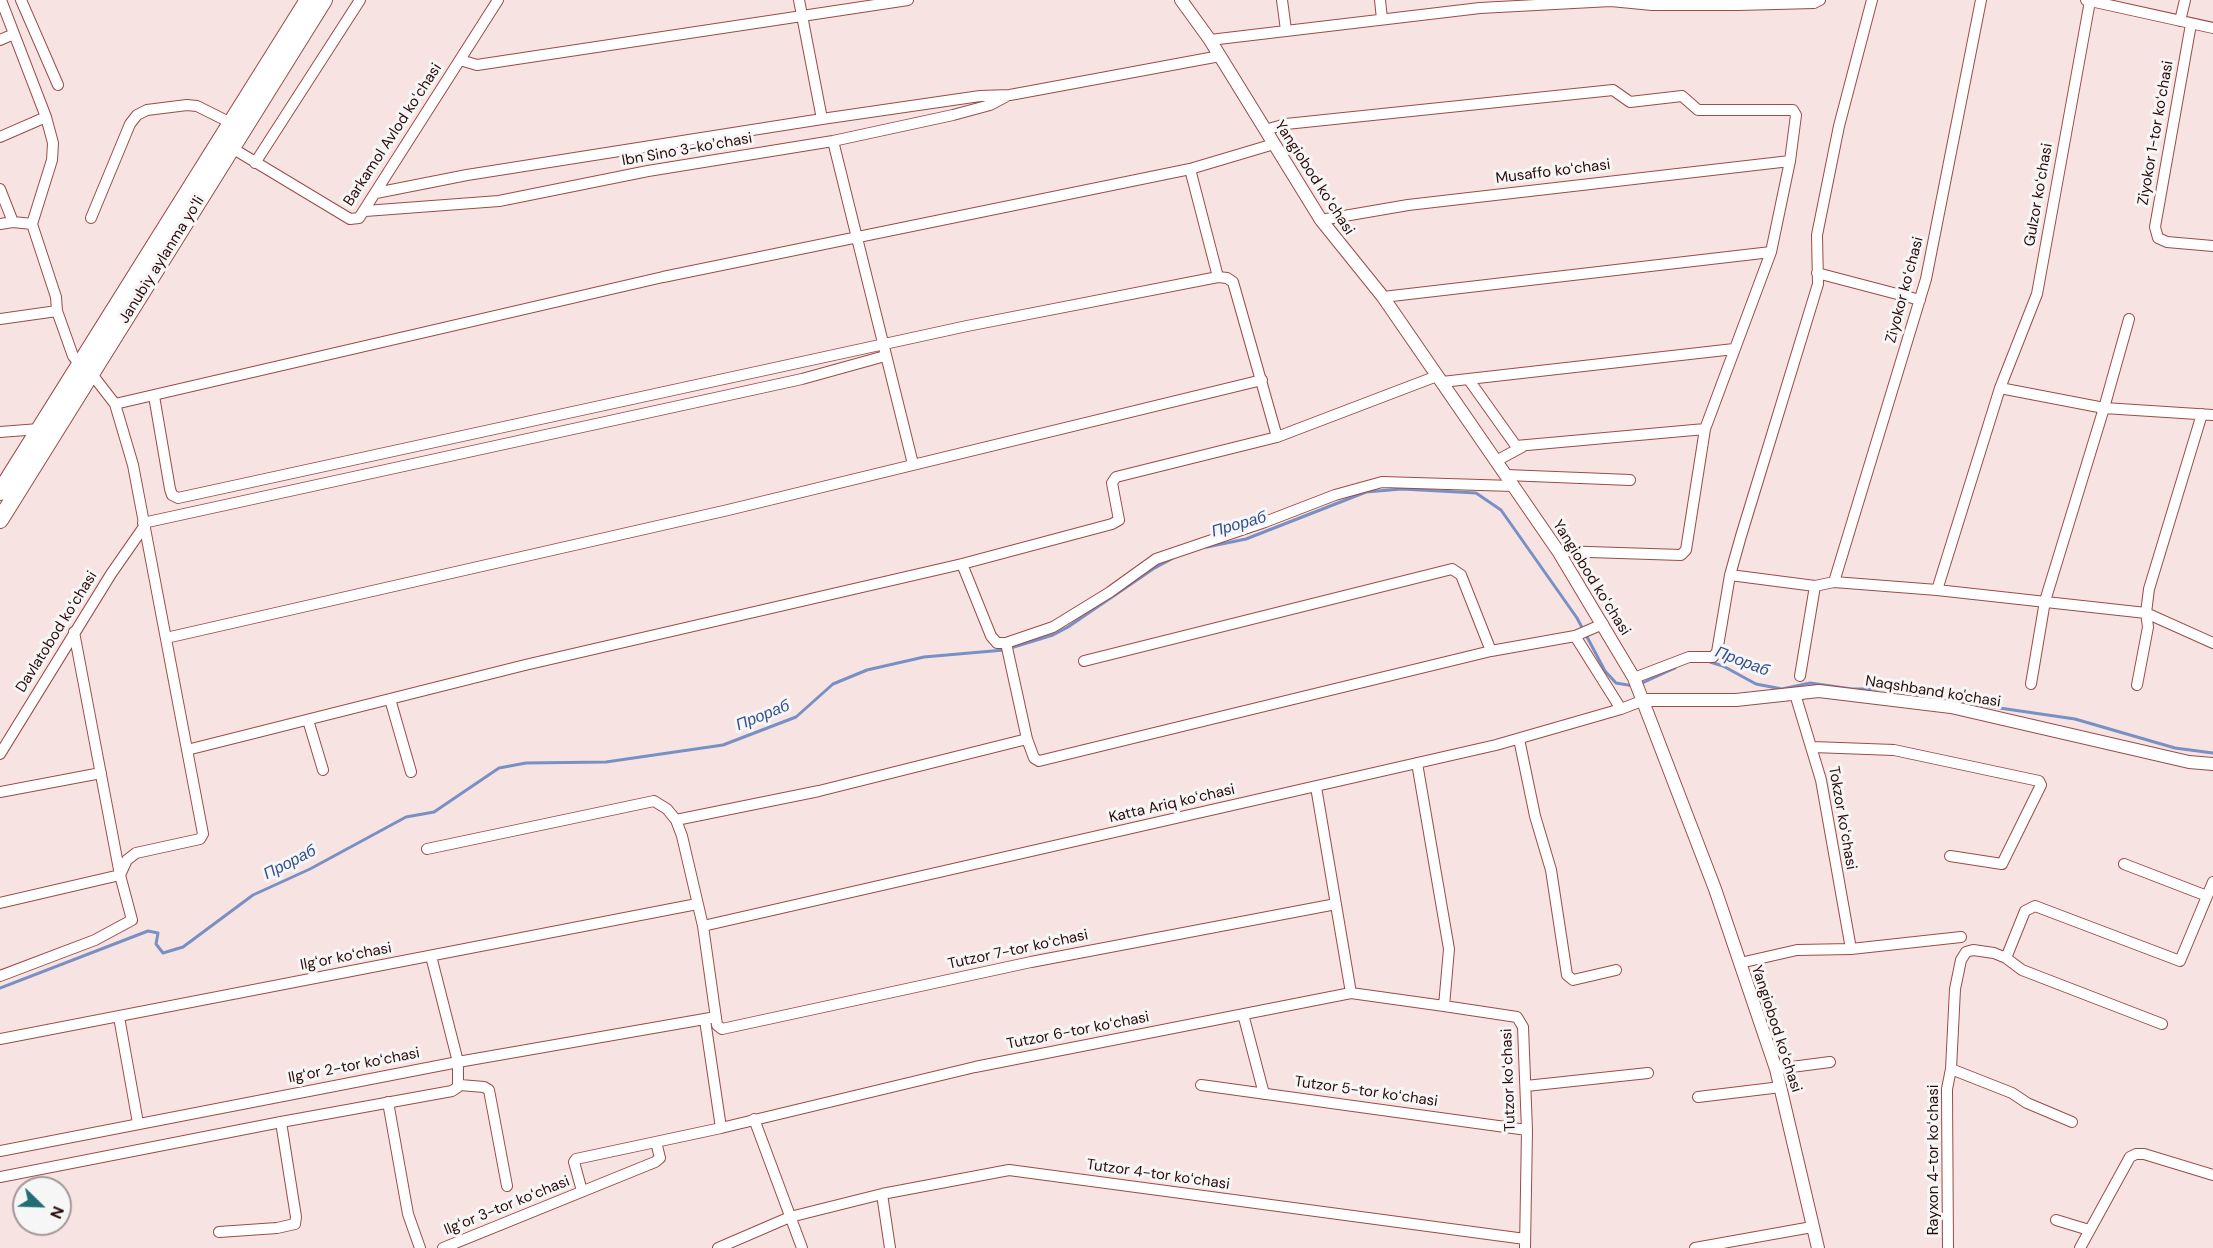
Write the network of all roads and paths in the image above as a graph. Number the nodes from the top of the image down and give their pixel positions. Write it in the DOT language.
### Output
graph roads {
  1 [pos="1,0"];
  2 [pos="21,0"];
  3 [pos="308,0"];
  4 [pos="324,0"];
  5 [pos="360,0"];
  6 [pos="498,0"];
  7 [pos="799,0"];
  8 [pos="908,0"];
  9 [pos="1181,0"];
  10 [pos="1282,0"];
  11 [pos="1380,0"];
  12 [pos="1820,0"];
  13 [pos="1872,0"];
  14 [pos="1981,0"];
  15 [pos="2088,0"];
  16 [pos="2185,0"];
  17 [pos="1568,2"];
  18 [pos="1738,2"];
  19 [pos="1652,3"];
  20 [pos="1480,4"];
  21 [pos="802,15"];
  22 [pos="1382,19"];
  23 [pos="2186,23"];
  24 [pos="2213,28"];
  25 [pos="1286,30"];
  26 [pos="14,34"];
  27 [pos="0,40"];
  28 [pos="1210,40"];
  29 [pos="1220,56"];
  30 [pos="460,60"];
  31 [pos="58,85"];
  32 [pos="1010,94"];
  33 [pos="46,117"];
  34 [pos="822,119"];
  35 [pos="231,123"];
  36 [pos="1265,130"];
  37 [pos="0,137"];
  38 [pos="833,141"];
  39 [pos="1274,144"];
  40 [pos="232,148"];
  41 [pos="1790,161"];
  42 [pos="255,163"];
  43 [pos="1190,169"];
  44 [pos="0,189"];
  45 [pos="376,193"];
  46 [pos="365,211"];
  47 [pos="91,218"];
  48 [pos="1321,220"];
  49 [pos="13,222"];
  50 [pos="0,224"];
  51 [pos="32,224"];
  52 [pos="855,238"];
  53 [pos="2213,246"];
  54 [pos="1770,252"];
  55 [pos="1817,273"];
  56 [pos="1218,278"];
  57 [pos="1383,297"];
  58 [pos="1920,300"];
  59 [pos="57,311"];
  60 [pos="0,319"];
  61 [pos="2128,319"];
  62 [pos="1734,349"];
  63 [pos="884,350"];
  64 [pos="86,369"];
  65 [pos="1439,379"];
  66 [pos="1262,380"];
  67 [pos="1469,380"];
  68 [pos="2000,388"];
  69 [pos="154,396"];
  70 [pos="116,404"];
  71 [pos="2104,408"];
  72 [pos="2208,414"];
  73 [pos="39,429"];
  74 [pos="1705,429"];
  75 [pos="0,432"];
  76 [pos="1277,437"];
  77 [pos="1522,447"];
  78 [pos="1496,461"];
  79 [pos="913,464"];
  80 [pos="1506,475"];
  81 [pos="268,480"];
  82 [pos="1630,480"];
  83 [pos="1513,486"];
  84 [pos="0,492"];
  85 [pos="270,495"];
  86 [pos="0,520"];
  87 [pos="143,525"];
  88 [pos="1558,551"];
  89 [pos="963,564"];
  90 [pos="1730,575"];
  91 [pos="1834,582"];
  92 [pos="1815,586"];
  93 [pos="1937,590"];
  94 [pos="2045,601"];
  95 [pos="2146,613"];
  96 [pos="1603,624"];
  97 [pos="74,632"];
  98 [pos="1575,636"];
  99 [pos="166,638"];
  100 [pos="2213,643"];
  101 [pos="1007,648"];
  102 [pos="1491,651"];
  103 [pos="1084,661"];
  104 [pos="1800,676"];
  105 [pos="1634,678"];
  106 [pos="2031,684"];
  107 [pos="2137,685"];
  108 [pos="1795,694"];
  109 [pos="390,699"];
  110 [pos="1644,700"];
  111 [pos="1621,709"];
  112 [pos="308,720"];
  113 [pos="1519,739"];
  114 [pos="1028,740"];
  115 [pos="1813,747"];
  116 [pos="187,750"];
  117 [pos="0,754"];
  118 [pos="1417,763"];
  119 [pos="2213,764"];
  120 [pos="323,770"];
  121 [pos="411,772"];
  122 [pos="101,773"];
  123 [pos="1316,787"];
  124 [pos="0,792"];
  125 [pos="676,820"];
  126 [pos="427,849"];
  127 [pos="1950,856"];
  128 [pos="2124,864"];
  129 [pos="120,875"];
  130 [pos="2213,882"];
  131 [pos="2207,896"];
  132 [pos="0,903"];
  133 [pos="697,904"];
  134 [pos="1336,904"];
  135 [pos="703,926"];
  136 [pos="1960,937"];
  137 [pos="1851,949"];
  138 [pos="431,956"];
  139 [pos="2006,958"];
  140 [pos="1740,963"];
  141 [pos="1616,970"];
  142 [pos="0,976"];
  143 [pos="1351,993"];
  144 [pos="1444,1006"];
  145 [pos="1243,1014"];
  146 [pos="119,1017"];
  147 [pos="710,1019"];
  148 [pos="2162,1024"];
  149 [pos="0,1039"];
  150 [pos="458,1062"];
  151 [pos="1830,1062"];
  152 [pos="1776,1069"];
  153 [pos="1951,1069"];
  154 [pos="1648,1073"];
  155 [pos="460,1085"];
  156 [pos="1201,1085"];
  157 [pos="1526,1086"];
  158 [pos="1781,1087"];
  159 [pos="1264,1094"];
  160 [pos="1698,1097"];
  161 [pos="388,1102"];
  162 [pos="754,1119"];
  163 [pos="281,1122"];
  164 [pos="2072,1122"];
  165 [pos="138,1123"];
  166 [pos="721,1128"];
  167 [pos="1527,1130"];
  168 [pos="656,1142"];
  169 [pos="0,1151"];
  170 [pos="2213,1175"];
  171 [pos="0,1177"];
  172 [pos="507,1186"];
  173 [pos="582,1191"];
  174 [pos="882,1194"];
  175 [pos="790,1217"];
  176 [pos="2056,1220"];
  177 [pos="1812,1227"];
  178 [pos="2089,1230"];
  179 [pos="219,1232"];
  180 [pos="1525,1244"];
  181 [pos="420,1248"];
  182 [pos="443,1248"];
  183 [pos="718,1248"];
  184 [pos="802,1248"];
  185 [pos="891,1248"];
  186 [pos="1695,1248"];
  187 [pos="1818,1248"];
  188 [pos="1948,1248"];
  189 [pos="2080,1248"];
  1 -- 26 [label="street"];
  2 -- 31 [label="street"];
  3 -- 35 [label="highway, Janubiy aylanma yoʻli"];
  4 -- 40 [label="highway, Janubiy aylanma yoʻli"];
  5 -- 42 [label="street"];
  6 -- 30 [label="street, Barkamol Avlod koʻchasi"];
  7 -- 21 [label="street"];
  8 -- 21 [label="street"];
  9 -- 28 [label="street, Yangiobod koʻchasi"];
  10 -- 25 [label="street"];
  11 -- 22 [label="street"];
  12 -- 18 [label="street"];
  13 -- 55 [label="street"];
  14 -- 58 [label="street, Ziyokor koʻchasi"];
  15 -- 23 [label="street"];
  15 -- 68 [label="street, Gulzor koʻchasi"];
  16 -- 23 [label="street, Ziyokor 1-tor koʻchasi"];
  17 -- 19 [label="street"];
  17 -- 20 [label="street"];
  18 -- 19 [label="street"];
  20 -- 22 [label="street"];
  21 -- 30 [label="street"];
  21 -- 34 [label="street"];
  22 -- 25 [label="street"];
  23 -- 24 [label="street"];
  23 -- 53 [label="street, Ziyokor 1-tor koʻchasi"];
  25 -- 28 [label="street"];
  26 -- 27 [label="street"];
  26 -- 33 [label="street"];
  28 -- 29 [label="street, Yangiobod koʻchasi"];
  29 -- 32 [label="street, Ibn Sino 3-koʼchasi"];
  29 -- 36 [label="street, Yangiobod koʻchasi"];
  30 -- 45 [label="street, Barkamol Avlod koʻchasi"];
  32 -- 34 [label="street, Ibn Sino 3-koʼchasi"];
  32 -- 38 [label="street, Ibn Sino 3-koʼchasi"];
  33 -- 37 [label="street"];
  33 -- 51 [label="street"];
  34 -- 45 [label="street, Ibn Sino 3-koʼchasi"];
  35 -- 47 [label="street"];
  35 -- 64 [label="highway, Janubiy aylanma yoʻli"];
  36 -- 39 [label="street, Yangiobod koʻchasi"];
  36 -- 41 [label="street"];
  38 -- 46 [label="street, Ibn Sino 3-koʼchasi"];
  38 -- 52 [label="street"];
  39 -- 43 [label="street"];
  39 -- 48 [label="street, Yangiobod koʻchasi"];
  40 -- 42 [label="street, Barkamol Avlod koʻchasi"];
  40 -- 64 [label="highway, Janubiy aylanma yoʻli"];
  41 -- 48 [label="street, Musaffo koʻchasi"];
  41 -- 54 [label="street"];
  42 -- 46 [label="street, Barkamol Avlod koʻchasi"];
  43 -- 52 [label="street"];
  43 -- 56 [label="street"];
  44 -- 49 [label="street"];
  45 -- 46 [label="street, Barkamol Avlod koʻchasi"];
  48 -- 57 [label="street, Yangiobod koʻchasi"];
  49 -- 50 [label="street"];
  49 -- 51 [label="street"];
  51 -- 59 [label="street"];
  52 -- 63 [label="street"];
  52 -- 69 [label="street"];
  54 -- 57 [label="street"];
  54 -- 62 [label="street"];
  55 -- 58 [label="street"];
  55 -- 90 [label="street"];
  56 -- 63 [label="street"];
  56 -- 66 [label="street"];
  57 -- 65 [label="street, Yangiobod koʻchasi"];
  58 -- 91 [label="street, Ziyokor koʻchasi"];
  59 -- 60 [label="street"];
  59 -- 64 [label="street"];
  61 -- 71 [label="street"];
  62 -- 67 [label="street"];
  62 -- 74 [label="street"];
  63 -- 79 [label="street"];
  63 -- 81 [label="street"];
  63 -- 85 [label="street"];
  64 -- 70 [label="street"];
  64 -- 73 [label="highway, Janubiy aylanma yoʻli"];
  64 -- 86 [label="highway, Janubiy aylanma yoʻli"];
  65 -- 67 [label="street"];
  65 -- 76 [label="street"];
  65 -- 78 [label="street, Yangiobod koʻchasi"];
  66 -- 76 [label="street"];
  66 -- 79 [label="street"];
  67 -- 77 [label="street"];
  68 -- 71 [label="street"];
  68 -- 93 [label="street, Gulzor koʻchasi"];
  69 -- 70 [label="street"];
  69 -- 81 [label="street"];
  70 -- 87 [label="street"];
  71 -- 72 [label="street"];
  71 -- 94 [label="street"];
  72 -- 95 [label="street"];
  73 -- 75 [label="street"];
  73 -- 84 [label="highway, Janubiy aylanma yoʻli"];
  74 -- 77 [label="street"];
  74 -- 88 [label="street"];
  76 -- 89 [label="street"];
  77 -- 78 [label="street"];
  78 -- 80 [label="street, Yangiobod koʻchasi"];
  79 -- 99 [label="street"];
  80 -- 82 [label="street"];
  80 -- 83 [label="street, Yangiobod koʻchasi"];
  81 -- 85 [label="street"];
  83 -- 88 [label="street, Yangiobod koʻchasi"];
  83 -- 101 [label="street"];
  85 -- 87 [label="street"];
  87 -- 97 [label="street, Davlatobod koʻchasi"];
  87 -- 99 [label="street"];
  88 -- 96 [label="street, Yangiobod koʻchasi"];
  89 -- 101 [label="street"];
  89 -- 109 [label="street"];
  90 -- 92 [label="street"];
  90 -- 105 [label="street"];
  91 -- 92 [label="street"];
  91 -- 93 [label="street"];
  92 -- 104 [label="street"];
  93 -- 94 [label="street"];
  94 -- 95 [label="street"];
  94 -- 106 [label="street"];
  95 -- 100 [label="street"];
  95 -- 107 [label="street"];
  96 -- 98 [label="street"];
  96 -- 105 [label="street, Yangiobod koʻchasi"];
  97 -- 117 [label="street, Davlatobod koʻchasi"];
  97 -- 122 [label="street"];
  98 -- 102 [label="street"];
  98 -- 111 [label="street"];
  99 -- 116 [label="street"];
  101 -- 114 [label="street"];
  102 -- 103 [label="street"];
  102 -- 114 [label="street"];
  105 -- 110 [label="street, Yangiobod koʻchasi"];
  108 -- 110 [label="street, Naqshband ko'chasi"];
  108 -- 115 [label="street, Tokzor koʻchasi"];
  108 -- 119 [label="street, Naqshband ko'chasi"];
  109 -- 112 [label="street"];
  109 -- 121 [label="street"];
  110 -- 111 [label="street, Katta Ariq koʻchasi"];
  110 -- 140 [label="street, Yangiobod koʻchasi"];
  111 -- 113 [label="street, Katta Ariq koʻchasi"];
  112 -- 116 [label="street"];
  112 -- 120 [label="street"];
  113 -- 118 [label="street, Katta Ariq koʻchasi"];
  113 -- 141 [label="street"];
  114 -- 125 [label="street"];
  115 -- 127 [label="street"];
  115 -- 137 [label="street, Tokzor koʻchasi"];
  116 -- 129 [label="street"];
  118 -- 123 [label="street, Katta Ariq koʻchasi"];
  118 -- 144 [label="street"];
  122 -- 124 [label="street"];
  122 -- 129 [label="street"];
  123 -- 134 [label="street"];
  123 -- 135 [label="street, Katta Ariq koʻchasi"];
  125 -- 126 [label="street"];
  125 -- 133 [label="street"];
  128 -- 131 [label="street"];
  129 -- 132 [label="street"];
  129 -- 142 [label="street"];
  130 -- 131 [label="street"];
  131 -- 139 [label="street"];
  133 -- 135 [label="street"];
  133 -- 138 [label="street, Ilgʻor koʻchasi"];
  134 -- 143 [label="street"];
  134 -- 147 [label="street, Tutzor 7-tor koʻchasi"];
  135 -- 147 [label="street"];
  136 -- 137 [label="street"];
  137 -- 140 [label="street"];
  138 -- 146 [label="street, Ilgʻor koʻchasi"];
  138 -- 150 [label="street"];
  139 -- 148 [label="street"];
  139 -- 153 [label="street, Rayxon 4-tor koʻchasi"];
  140 -- 152 [label="street, Yangiobod koʻchasi"];
  143 -- 144 [label="street, Tutzor 6-tor koʻchasi"];
  143 -- 145 [label="street, Tutzor 6-tor koʻchasi"];
  144 -- 157 [label="street, Tutzor koʻchasi"];
  145 -- 159 [label="street"];
  145 -- 162 [label="street, Tutzor 6-tor koʻchasi"];
  146 -- 149 [label="street, Ilgʻor koʻchasi"];
  146 -- 165 [label="street"];
  147 -- 150 [label="street, Ilgʻor 2-tor koʻchasi"];
  147 -- 166 [label="street"];
  150 -- 155 [label="street"];
  150 -- 165 [label="street, Ilgʻor 2-tor koʻchasi"];
  151 -- 152 [label="street"];
  152 -- 158 [label="street, Yangiobod koʻchasi"];
  153 -- 164 [label="street"];
  153 -- 188 [label="street, Rayxon 4-tor koʻchasi"];
  154 -- 157 [label="street"];
  155 -- 161 [label="street"];
  155 -- 172 [label="street"];
  156 -- 159 [label="street, Tutzor 5-tor koʻchasi"];
  157 -- 167 [label="street, Tutzor koʻchasi"];
  158 -- 160 [label="street"];
  158 -- 177 [label="street, Yangiobod koʻchasi"];
  159 -- 167 [label="street, Tutzor 5-tor koʻchasi"];
  161 -- 163 [label="street"];
  161 -- 181 [label="street"];
  162 -- 166 [label="street, Tutzor 6-tor koʻchasi"];
  162 -- 175 [label="street"];
  163 -- 171 [label="street"];
  163 -- 179 [label="street"];
  165 -- 169 [label="street, Ilgʻor 2-tor koʻchasi"];
  166 -- 168 [label="street, Ilgʻor 3-tor koʻchasi"];
  167 -- 180 [label="street, Tutzor koʻchasi"];
  168 -- 173 [label="street, Ilgʻor 3-tor koʻchasi"];
  168 -- 173 [label="street, Ilgʻor 3-tor koʻchasi"];
  170 -- 178 [label="street"];
  173 -- 182 [label="street, Ilgʻor 3-tor koʻchasi"];
  174 -- 175 [label="street, Tutzor 4-tor koʻchasi"];
  174 -- 180 [label="street, Tutzor 4-tor koʻchasi"];
  174 -- 185 [label="street"];
  175 -- 183 [label="street, Tutzor 4-tor koʻchasi"];
  175 -- 184 [label="street"];
  176 -- 178 [label="street"];
  177 -- 186 [label="street"];
  177 -- 187 [label="street, Yangiobod koʻchasi"];
  178 -- 189 [label="street"];
}
